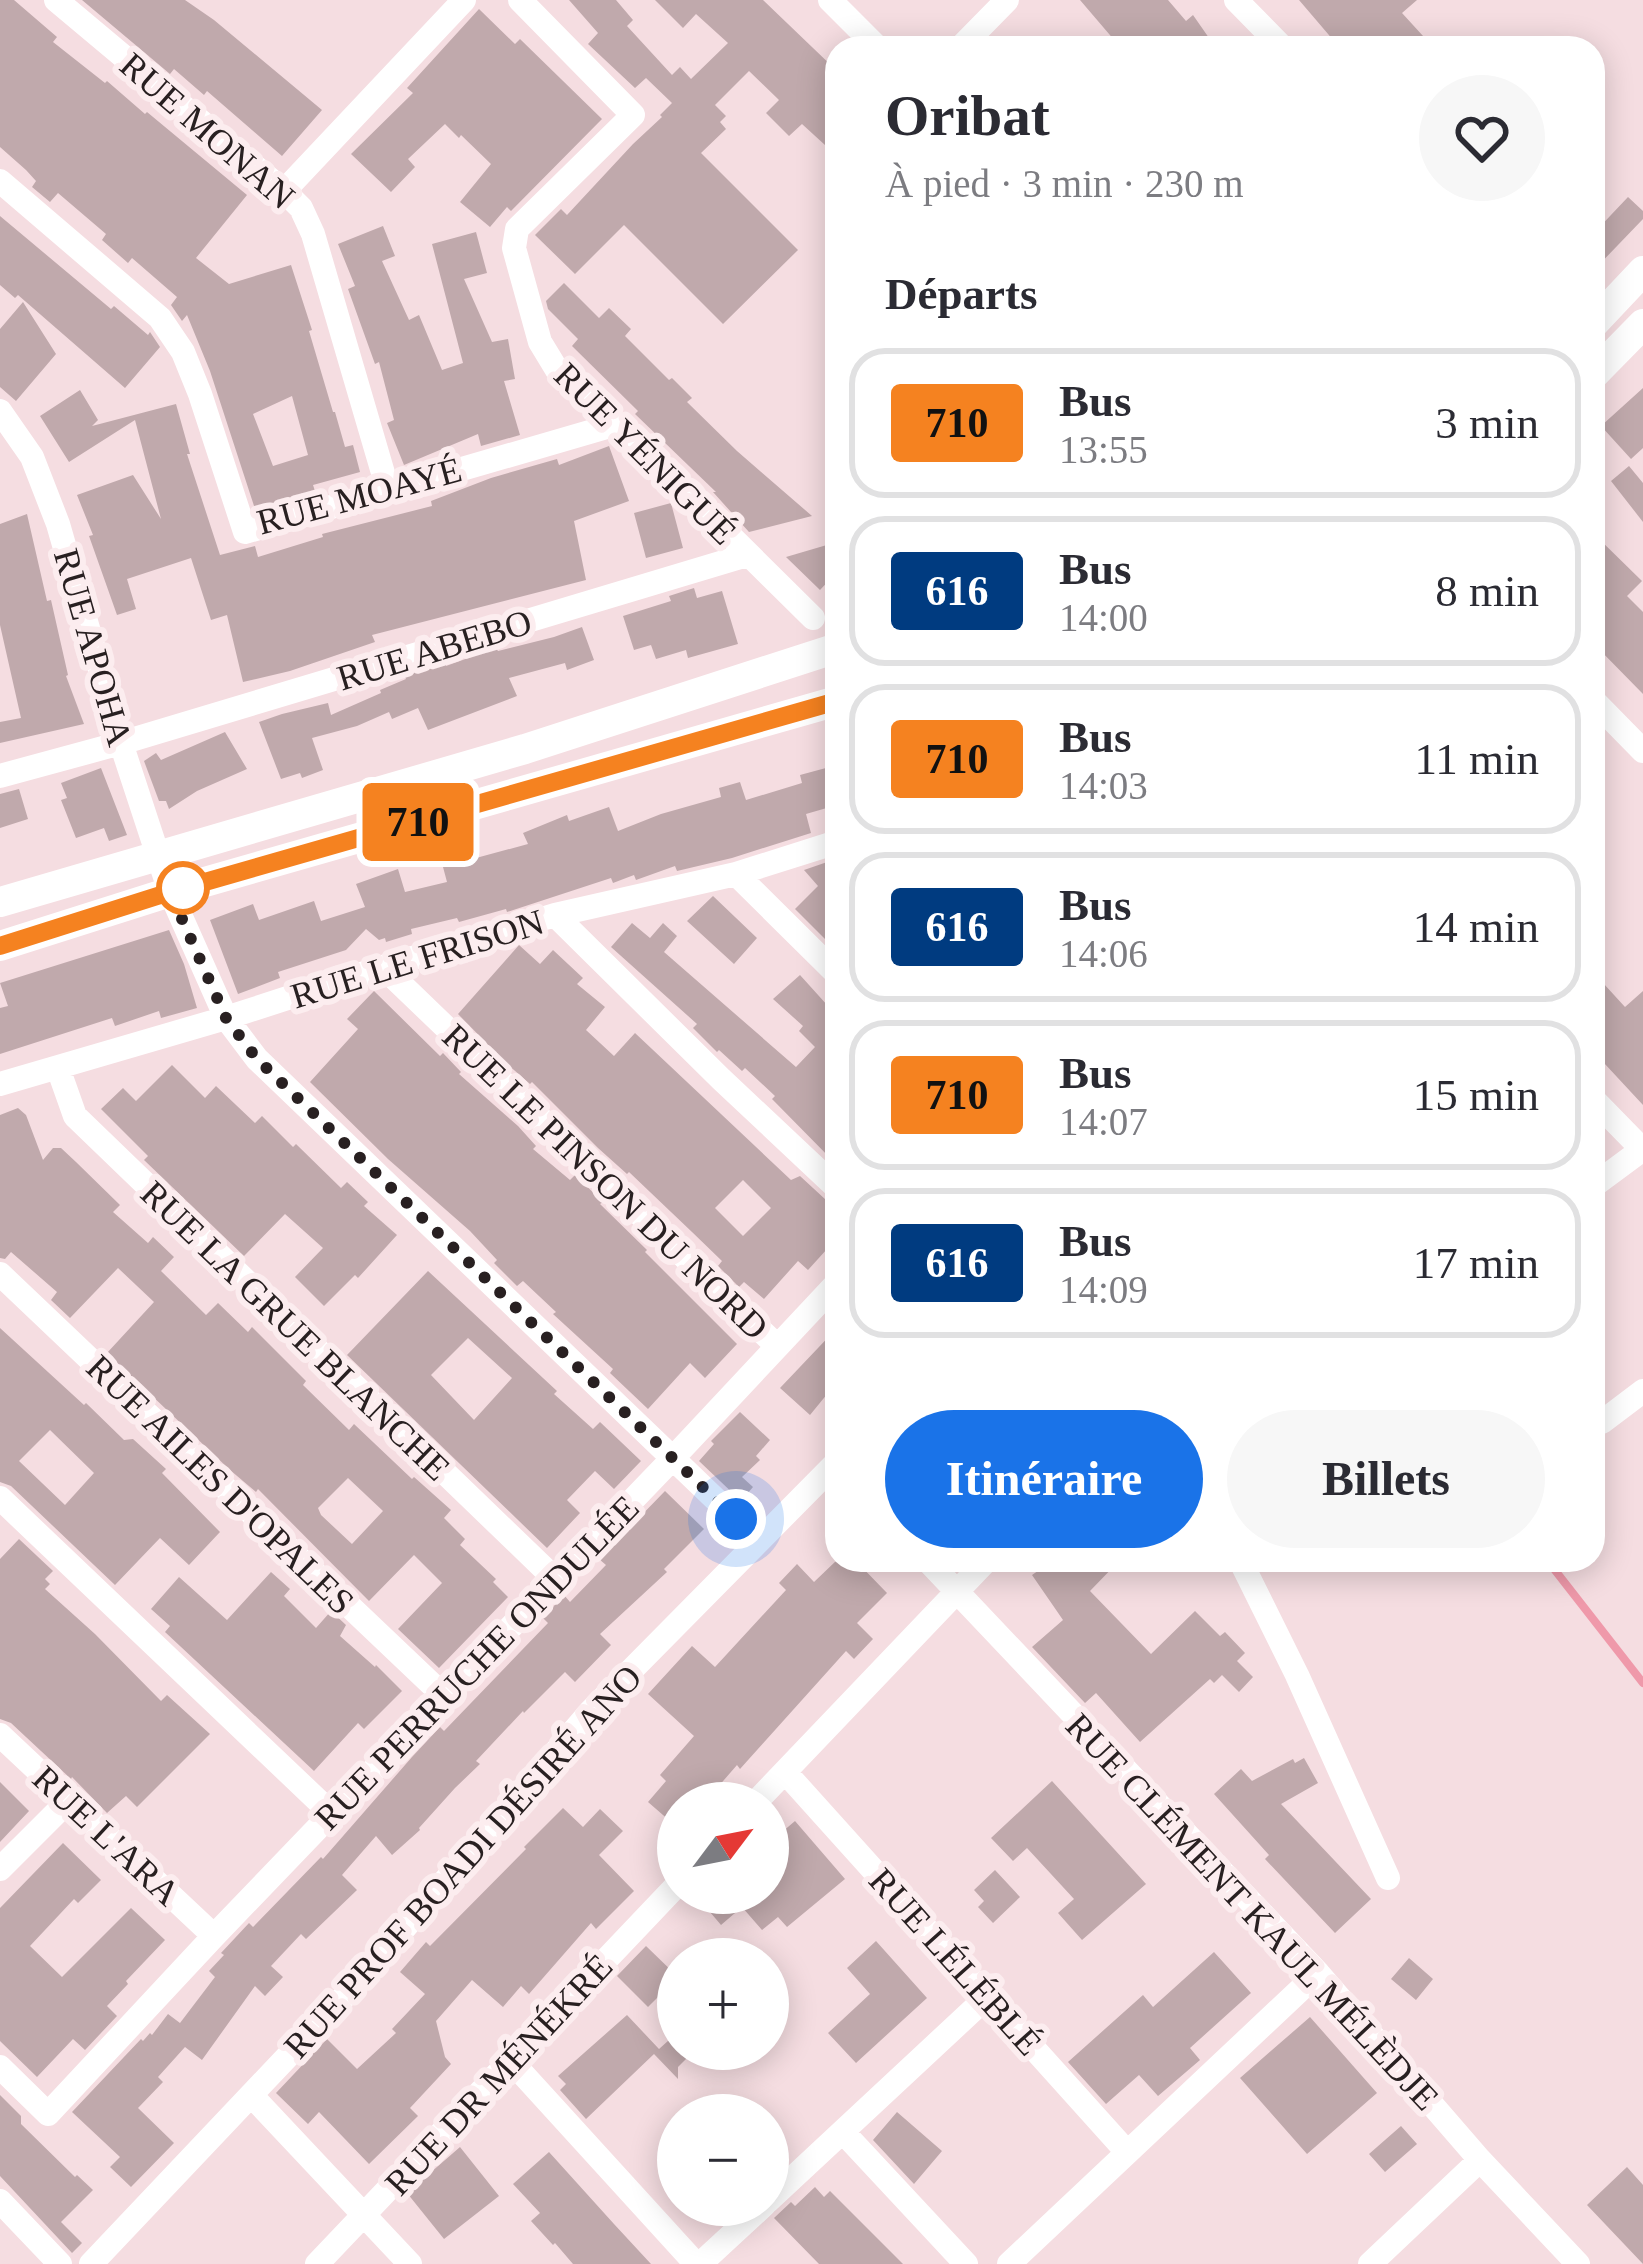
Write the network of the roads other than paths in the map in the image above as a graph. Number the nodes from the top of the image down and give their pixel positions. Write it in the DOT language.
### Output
graph roads {
  1 [pos="56,0"];
  2 [pos="464,0"];
  3 [pos="520,0"];
  4 [pos="830,0"];
  5 [pos="1007,0"];
  6 [pos="1236,0"];
  7 [pos="866,36"];
  8 [pos="972,36"];
  9 [pos="1271,36"];
  10 [pos="0,181"];
  11 [pos="284,190"];
  12 [pos="1643,272"];
  13 [pos="1605,312"];
  14 [pos="1643,324"];
  15 [pos="1605,363"];
  16 [pos="0,411"];
  17 [pos="617,424"];
  18 [pos="388,490"];
  19 [pos="747,555"];
  20 [pos="813,618"];
  21 [pos="825,652"];
  22 [pos="825,704"];
  23 [pos="1605,711"];
  24 [pos="121,743"];
  25 [pos="1640,743"];
  26 [pos="0,776"];
  27 [pos="825,846"];
  28 [pos="158,856"];
  29 [pos="736,874"];
  30 [pos="170,892"];
  31 [pos="0,902"];
  32 [pos="555,915"];
  33 [pos="0,946"];
  34 [pos="825,962"];
  35 [pos="383,967"];
  36 [pos="226,1018"];
  37 [pos="58,1068"];
  38 [pos="0,1084"];
  39 [pos="1605,1111"];
  40 [pos="1643,1149"];
  41 [pos="825,1177"];
  42 [pos="1605,1177"];
  43 [pos="0,1274"];
  44 [pos="825,1296"];
  45 [pos="777,1346"];
  46 [pos="1643,1391"];
  47 [pos="1605,1420"];
  48 [pos="673,1458"];
  49 [pos="825,1474"];
  50 [pos="0,1498"];
  51 [pos="736,1519"];
  52 [pos="938,1572"];
  53 [pos="975,1572"];
  54 [pos="1246,1572"];
  55 [pos="555,1579"];
  56 [pos="957,1593"];
  57 [pos="443,1695"];
  58 [pos="0,1735"];
  59 [pos="784,1772"];
  60 [pos="775,1782"];
  61 [pos="69,1800"];
  62 [pos="331,1813"];
  63 [pos="0,1868"];
  64 [pos="1388,1878"];
  65 [pos="657,1906"];
  66 [pos="214,1936"];
  67 [pos="1318,1973"];
  68 [pos="988,1996"];
  69 [pos="511,2061"];
  70 [pos="0,2067"];
  71 [pos="252,2096"];
  72 [pos="842,2132"];
  73 [pos="1127,2152"];
  74 [pos="1480,2160"];
  75 [pos="789,2182"];
  76 [pos="0,2201"];
  77 [pos="365,2215"];
  78 [pos="740,2226"];
  79 [pos="60,2264"];
  80 [pos="91,2264"];
  81 [pos="317,2264"];
  82 [pos="410,2264"];
  83 [pos="698,2264"];
  84 [pos="966,2264"];
  85 [pos="1009,2264"];
  86 [pos="1370,2264"];
  87 [pos="1578,2264"];
  1 -- 11 [label="street, RUE MONAN"];
  2 -- 11 [label="street"];
  3 -- 17 [label="street, RUE YÉNIGUÉ"];
  4 -- 7 [label="street"];
  5 -- 8 [label="street"];
  6 -- 9 [label="street"];
  10 -- 18 [label="street, RUE MOAYÉ"];
  11 -- 18 [label="street, RUE MONAN"];
  12 -- 13 [label="street"];
  14 -- 15 [label="street"];
  16 -- 24 [label="street, RUE APOHA"];
  17 -- 18 [label="street, RUE MOAYÉ"];
  17 -- 19 [label="street, RUE YÉNIGUÉ"];
  19 -- 20 [label="street, RUE YÉNIGUÉ"];
  19 -- 24 [label="street, RUE ABEBO"];
  21 -- 28 [label="street"];
  22 -- 30 [label="street"];
  23 -- 25 [label="street"];
  24 -- 26 [label="street, RUE ABEBO"];
  24 -- 28 [label="street, RUE APOHA"];
  27 -- 29 [label="street, RUE LE FRISON"];
  28 -- 30 [label="street, RUE APOHA"];
  28 -- 31 [label="street"];
  29 -- 32 [label="street, RUE LE FRISON"];
  29 -- 34 [label="street"];
  30 -- 33 [label="street"];
  30 -- 36 [label="street, RUE APOHA"];
  32 -- 35 [label="street, RUE LE FRISON"];
  32 -- 41 [label="street"];
  35 -- 36 [label="street, RUE LE FRISON"];
  35 -- 45 [label="street, RUE LE PINSON DU NORD"];
  36 -- 37 [label="street, RUE LE FRISON"];
  36 -- 48 [label="street, RUE APOHA"];
  37 -- 38 [label="street, RUE LE FRISON"];
  37 -- 55 [label="street, RUE LA GRUE BLANCHE"];
  39 -- 40 [label="street"];
  40 -- 42 [label="street"];
  43 -- 57 [label="street, RUE AILES D'OPALES"];
  44 -- 45 [label="street, RUE PERRUCHE ONDULÉE"];
  45 -- 48 [label="street, RUE PERRUCHE ONDULÉE"];
  46 -- 47 [label="street"];
  48 -- 51 [label="street, RUE APOHA"];
  48 -- 55 [label="street, RUE PERRUCHE ONDULÉE"];
  49 -- 71 [label="street, RUE PROF BOADI DÉSIRÉ ANO"];
  50 -- 62 [label="street"];
  52 -- 56 [label="street, RUE CLÉMENT KAUL MÉLÈDJE"];
  53 -- 56 [label="street"];
  54 -- 64 [label="street"];
  55 -- 57 [label="street, RUE PERRUCHE ONDULÉE"];
  56 -- 59 [label="street"];
  56 -- 67 [label="street, RUE CLÉMENT KAUL MÉLÈDJE"];
  57 -- 62 [label="street, RUE PERRUCHE ONDULÉE"];
  58 -- 61 [label="street, RUE L'ARA"];
  59 -- 60 [label="street"];
  59 -- 68 [label="street, RUE LÉLÉBLÉ"];
  61 -- 63 [label="street"];
  61 -- 66 [label="street, RUE L'ARA"];
  62 -- 66 [label="street, RUE PERRUCHE ONDULÉE"];
  65 -- 69 [label="street, RUE DR MÉNÉKRÉ"];
  66 -- 70 [label="street, RUE PERRUCHE ONDULÉE"];
  67 -- 73 [label="street"];
  67 -- 74 [label="street, RUE CLÉMENT KAUL MÉLÈDJE"];
  68 -- 72 [label="street"];
  68 -- 73 [label="street, RUE LÉLÉBLÉ"];
  69 -- 77 [label="street, RUE DR MÉNÉKRÉ"];
  69 -- 83 [label="street"];
  71 -- 77 [label="street"];
  71 -- 80 [label="street, RUE PROF BOADI DÉSIRÉ ANO"];
  72 -- 75 [label="street"];
  72 -- 84 [label="street"];
  73 -- 85 [label="street"];
  74 -- 86 [label="street"];
  74 -- 87 [label="street, RUE CLÉMENT KAUL MÉLÈDJE"];
  76 -- 79 [label="street"];
  77 -- 81 [label="street, RUE DR MÉNÉKRÉ"];
  77 -- 82 [label="street"];
  78 -- 83 [label="street"];
}
